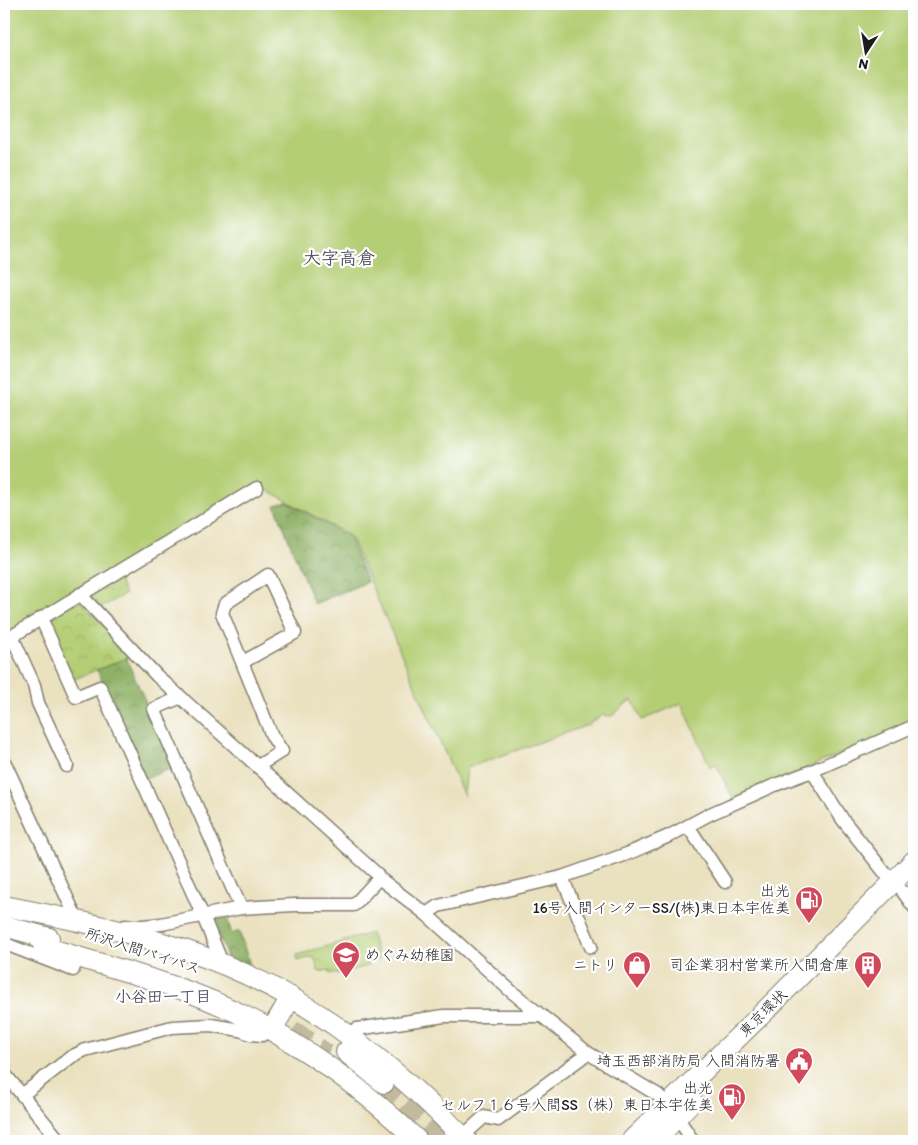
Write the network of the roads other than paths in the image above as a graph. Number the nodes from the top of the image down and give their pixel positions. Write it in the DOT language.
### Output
graph roads {
  1 [pos="257,488"];
  2 [pos="80,594"];
  3 [pos="41,618"];
  4 [pos="8,638"];
  5 [pos="243,662"];
  6 [pos="181,697"];
  7 [pos="914,726"];
  8 [pos="4,762"];
  9 [pos="67,766"];
  10 [pos="258,766"];
  11 [pos="812,771"];
  12 [pos="688,826"];
  13 [pos="914,861"];
  14 [pos="562,877"];
  15 [pos="379,878"];
  16 [pos="725,882"];
  17 [pos="906,891"];
  18 [pos="4,907"];
  19 [pos="241,908"];
  20 [pos="426,914"];
  21 [pos="203,916"];
  22 [pos="77,925"];
  23 [pos="4,926"];
  24 [pos="106,926"];
  25 [pos="37,935"];
  26 [pos="4,946"];
  27 [pos="591,946"];
  28 [pos="77,957"];
  29 [pos="222,963"];
  30 [pos="275,1015"];
  31 [pos="542,1016"];
  32 [pos="344,1050"];
  33 [pos="588,1053"];
  34 [pos="4,1073"];
  35 [pos="387,1091"];
  36 [pos="22,1094"];
  37 [pos="673,1111"];
  38 [pos="460,1137"];
  39 [pos="55,1139"];
  40 [pos="418,1141"];
  41 [pos="631,1141"];
  42 [pos="654,1141"];
  43 [pos="693,1141"];
  1 -- 2 [label="street"];
  2 -- 3 [label="street"];
  2 -- 6 [label="street"];
  3 -- 4 [label="street"];
  3 -- 21 [label="street"];
  4 -- 9 [label="street"];
  5 -- 5 [label="street"];
  5 -- 10 [label="street"];
  6 -- 10 [label="street"];
  6 -- 19 [label="street"];
  7 -- 11 [label="street"];
  8 -- 22 [label="street"];
  10 -- 15 [label="street"];
  11 -- 12 [label="street"];
  11 -- 17 [label="street"];
  12 -- 14 [label="street"];
  12 -- 16 [label="street"];
  13 -- 17 [label="highway, 東京環状"];
  14 -- 20 [label="street"];
  14 -- 27 [label="street"];
  15 -- 19 [label="street"];
  15 -- 20 [label="street"];
  17 -- 37 [label="highway, 東京環状"];
  18 -- 22 [label="highway"];
  19 -- 21 [label="street"];
  20 -- 31 [label="street"];
  21 -- 24 [label="street"];
  21 -- 29 [label="street"];
  22 -- 24 [label="highway"];
  22 -- 30 [label="highway, 所沢入間バイパス"];
  23 -- 25 [label="highway, 所沢入間バイパス"];
  24 -- 29 [label="highway"];
  25 -- 28 [label="highway"];
  25 -- 30 [label="highway, 所沢入間バイパス"];
  26 -- 28 [label="street"];
  28 -- 30 [label="highway"];
  29 -- 30 [label="highway"];
  30 -- 32 [label="highway"];
  30 -- 35 [label="highway"];
  30 -- 36 [label="street"];
  31 -- 32 [label="street"];
  31 -- 33 [label="street"];
  32 -- 35 [label="highway"];
  32 -- 35 [label="highway"];
  33 -- 37 [label="street"];
  33 -- 38 [label="street"];
  34 -- 36 [label="street"];
  35 -- 38 [label="highway"];
  35 -- 40 [label="highway"];
  36 -- 39 [label="street"];
  37 -- 41 [label="highway, 東京環状"];
  37 -- 42 [label="highway, 東京環状"];
  37 -- 43 [label="street"];
}
